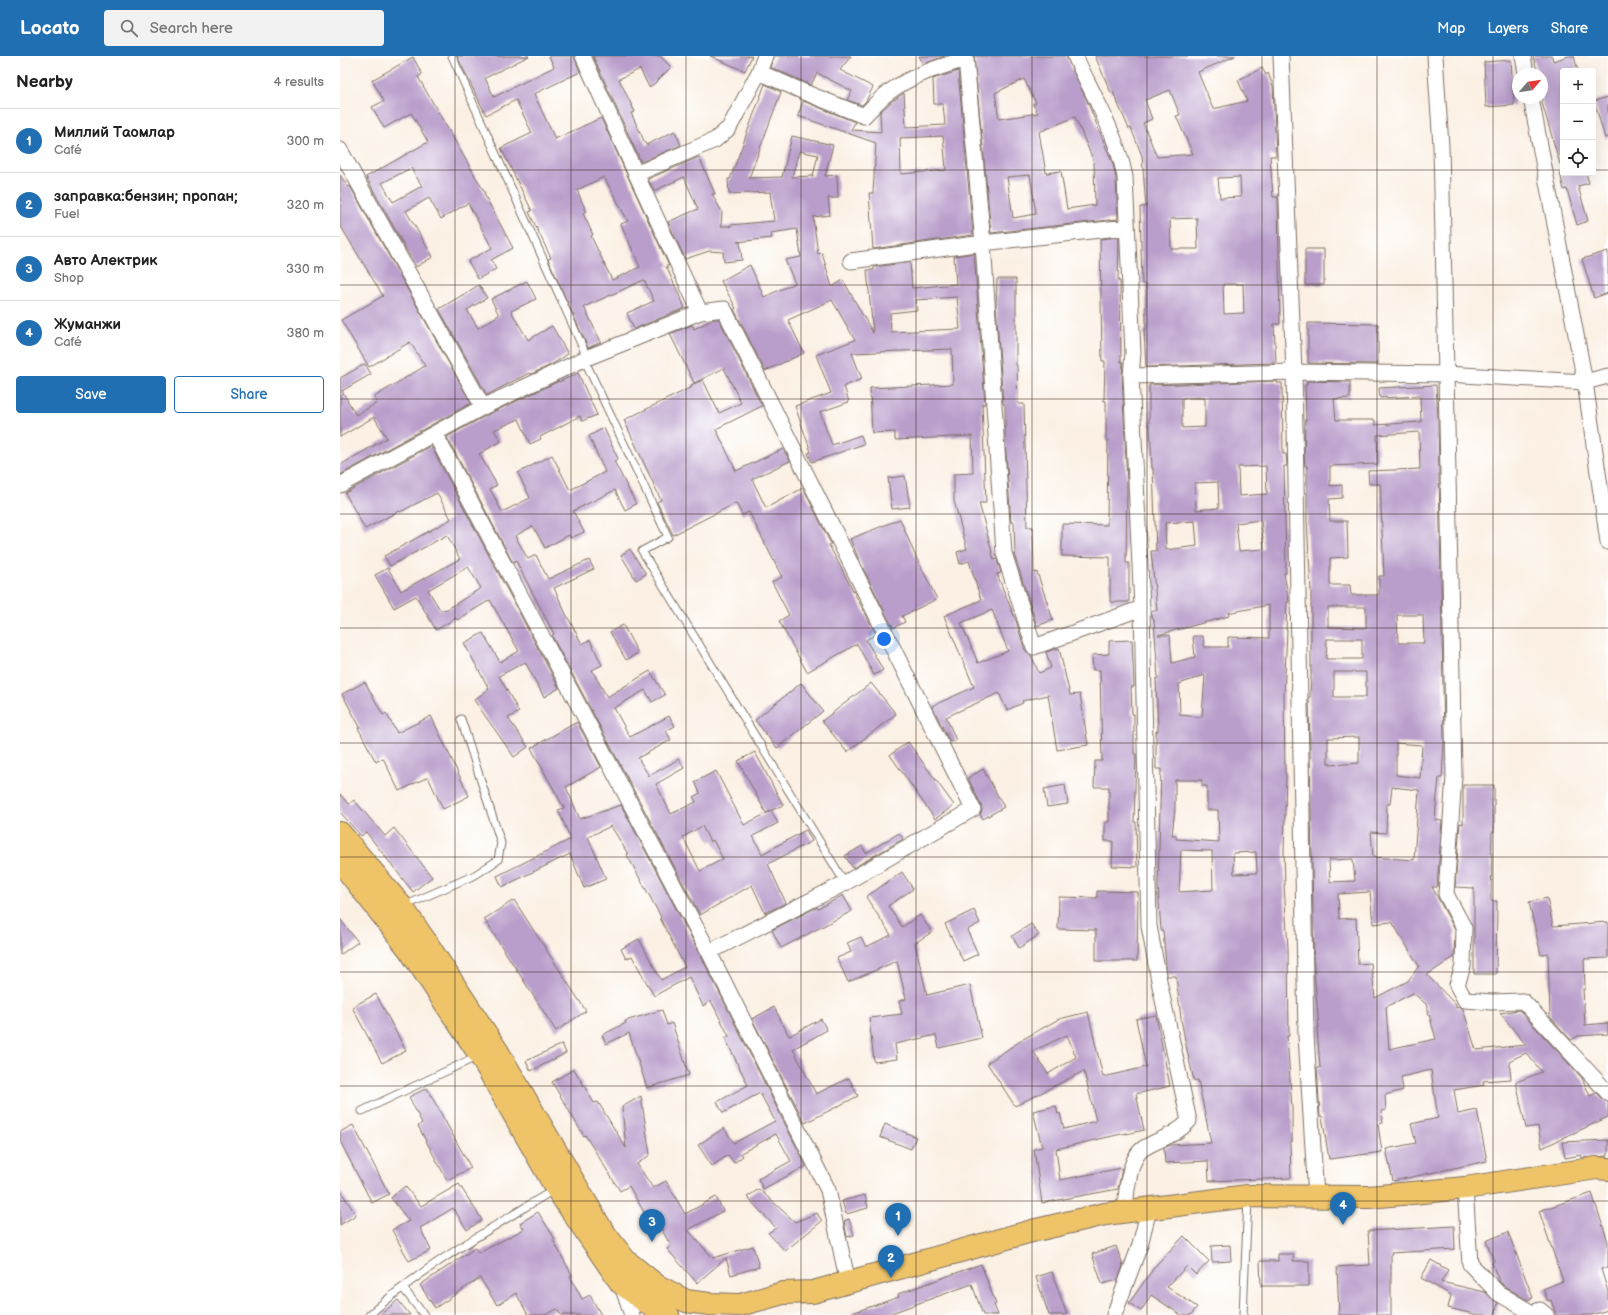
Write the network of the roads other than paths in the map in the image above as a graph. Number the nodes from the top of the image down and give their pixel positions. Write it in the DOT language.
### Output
graph roads {
  1 [pos="452,56"];
  2 [pos="584,56"];
  3 [pos="765,56"];
  4 [pos="1075,56"];
  5 [pos="1281,56"];
  6 [pos="1435,56"];
  7 [pos="1523,56"];
  8 [pos="1525,68"];
  9 [pos="759,72"];
  10 [pos="1532,104"];
  11 [pos="340,150"];
  12 [pos="636,174"];
  13 [pos="1127,227"];
  14 [pos="984,243"];
  15 [pos="851,261"];
  16 [pos="700,312"];
  17 [pos="585,358"];
  18 [pos="1294,372"];
  19 [pos="1446,374"];
  20 [pos="1131,376"];
  21 [pos="1608,376"];
  22 [pos="1585,382"];
  23 [pos="483,407"];
  24 [pos="435,434"];
  25 [pos="340,485"];
  26 [pos="1607,534"];
  27 [pos="1142,608"];
  28 [pos="461,719"];
  29 [pos="340,833"];
  30 [pos="340,861"];
  31 [pos="845,883"];
  32 [pos="402,907"];
  33 [pos="417,944"];
  34 [pos="709,952"];
  35 [pos="480,1055"];
  36 [pos="1608,1093"];
  37 [pos="362,1111"];
  38 [pos="1608,1169"];
  39 [pos="556,1188"];
  40 [pos="1465,1188"];
  41 [pos="1248,1196"];
  42 [pos="1316,1197"];
  43 [pos="1148,1209"];
  44 [pos="1125,1212"];
  45 [pos="620,1283"];
  46 [pos="848,1283"];
  47 [pos="403,1288"];
  48 [pos="813,1292"];
  49 [pos="369,1315"];
  50 [pos="424,1315"];
  51 [pos="632,1315"];
  52 [pos="668,1315"];
  53 [pos="761,1315"];
  54 [pos="1114,1315"];
  55 [pos="1243,1315"];
  56 [pos="1546,1315"];
  1 -- 17 [label="lane"];
  2 -- 12 [label="street"];
  3 -- 9 [label="street"];
  4 -- 13 [label="street"];
  5 -- 18 [label="street"];
  6 -- 19 [label="street"];
  7 -- 8 [label="street"];
  9 -- 12 [label="street"];
  9 -- 14 [label="street"];
  10 -- 22 [label="street"];
  11 -- 23 [label="street"];
  12 -- 16 [label="street"];
  13 -- 14 [label="street"];
  13 -- 20 [label="street"];
  14 -- 15 [label="street"];
  14 -- 27 [label="street"];
  16 -- 17 [label="street"];
  16 -- 31 [label="street"];
  17 -- 23 [label="street"];
  17 -- 31 [label="lane"];
  18 -- 19 [label="street"];
  18 -- 20 [label="street"];
  18 -- 42 [label="street"];
  19 -- 22 [label="street"];
  19 -- 36 [label="street"];
  20 -- 27 [label="street"];
  21 -- 22 [label="street"];
  22 -- 26 [label="street"];
  23 -- 24 [label="street"];
  24 -- 25 [label="street"];
  24 -- 34 [label="street"];
  27 -- 44 [label="street"];
  28 -- 32 [label="lane"];
  29 -- 32 [label="main road"];
  30 -- 33 [label="main road"];
  31 -- 34 [label="street"];
  32 -- 33 [label="main road"];
  33 -- 35 [label="main road"];
  33 -- 48 [label="main road"];
  34 -- 46 [label="street"];
  35 -- 37 [label="lane"];
  35 -- 39 [label="main road"];
  38 -- 40 [label="main road"];
  39 -- 45 [label="main road"];
  39 -- 47 [label="lane"];
  40 -- 42 [label="main road"];
  40 -- 56 [label="street"];
  41 -- 42 [label="main road"];
  41 -- 43 [label="main road"];
  41 -- 55 [label="lane"];
  43 -- 44 [label="main road"];
  43 -- 54 [label="street"];
  44 -- 46 [label="main road"];
  45 -- 51 [label="street"];
  45 -- 52 [label="main road"];
  46 -- 48 [label="main road"];
  47 -- 49 [label="lane"];
  47 -- 50 [label="lane"];
  48 -- 53 [label="main road"];
}
